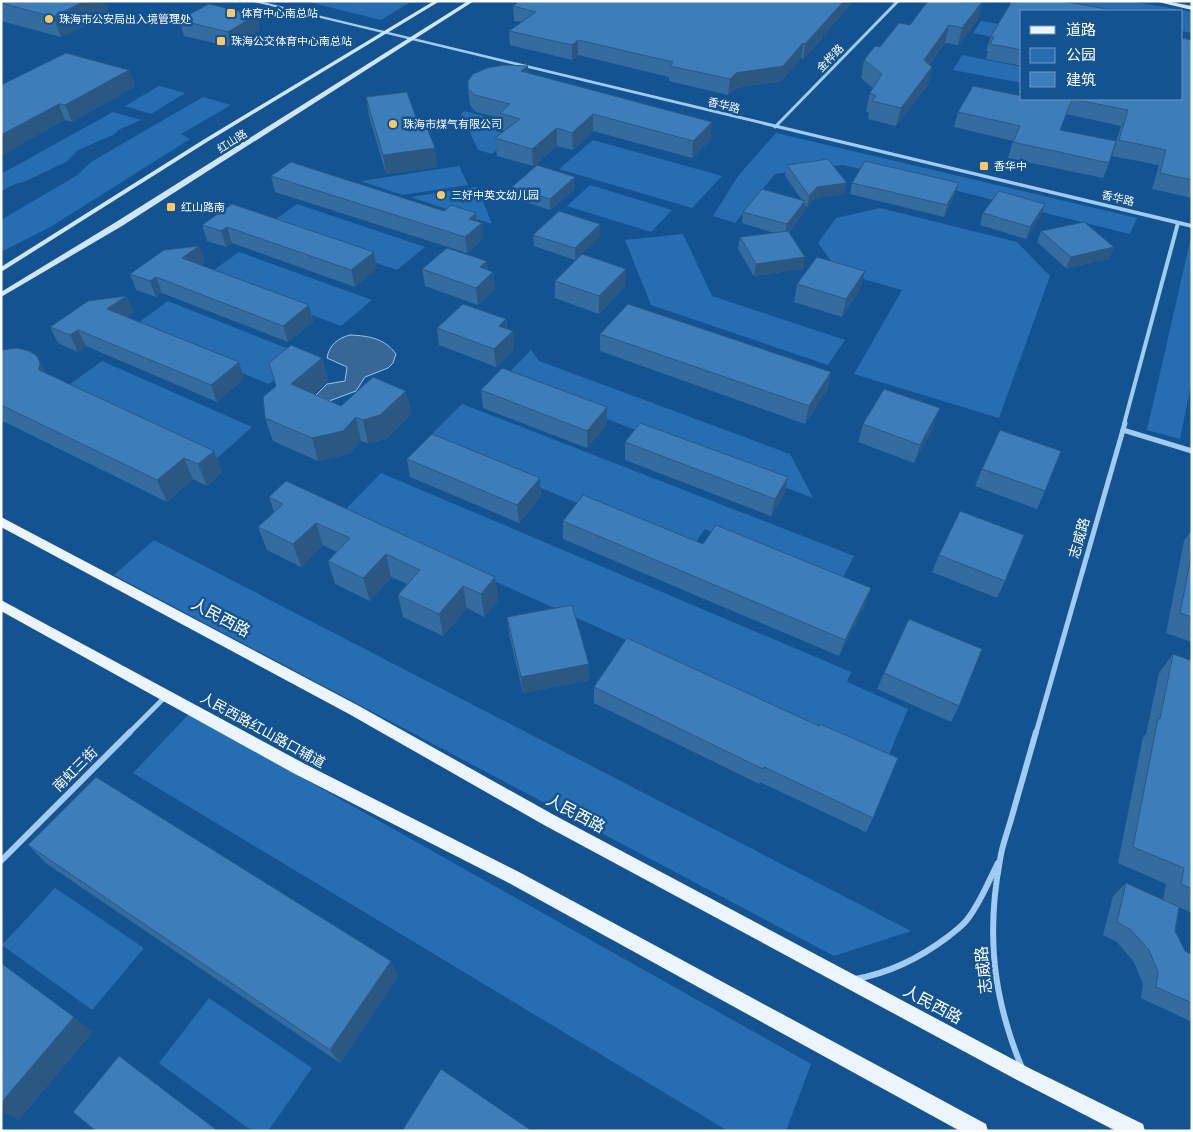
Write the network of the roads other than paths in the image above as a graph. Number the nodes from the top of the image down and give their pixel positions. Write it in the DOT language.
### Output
graph roads {
  1 [pos="252,1"];
  2 [pos="438,1"];
  3 [pos="472,1"];
  4 [pos="898,1"];
  5 [pos="1156,1"];
  6 [pos="1185,1"];
  7 [pos="1192,2"];
  8 [pos="1192,8"];
  9 [pos="386,32"];
  10 [pos="412,39"];
  11 [pos="775,127"];
  12 [pos="1178,223"];
  13 [pos="1192,226"];
  14 [pos="1,270"];
  15 [pos="1,295"];
  16 [pos="1123,430"];
  17 [pos="1192,451"];
  18 [pos="1,521"];
  19 [pos="1,605"];
  20 [pos="166,695"];
  21 [pos="1000,858"];
  22 [pos="1,861"];
  23 [pos="849,980"];
  24 [pos="1026,1075"];
  25 [pos="979,1131"];
  26 [pos="1136,1131"];
  1 -- 9 [label="street, 香华路"];
  2 -- 9 [label="main road, 红山路"];
  3 -- 10 [label="main road, 红山路"];
  4 -- 11 [label="street, 金桦路"];
  5 -- 8 [label="main road"];
  6 -- 7 [label="main road"];
  9 -- 10 [label="street, 香华路"];
  9 -- 14 [label="main road, 红山路"];
  10 -- 11 [label="street, 香华路"];
  10 -- 15 [label="main road, 红山路"];
  11 -- 12 [label="street, 香华路"];
  12 -- 13 [label="street, 香华路"];
  12 -- 16 [label="street, 志威路"];
  16 -- 17 [label="street"];
  16 -- 21 [label="street, 志威路"];
  18 -- 23 [label="main road, 人民西路"];
  19 -- 20 [label="main road, 人民西路红山路口辅道"];
  20 -- 22 [label="street, 南虹三街"];
  20 -- 25 [label="main road, 人民西路红山路口辅道"];
  21 -- 23 [label="street, 志威路"];
  21 -- 24 [label="street, 志威路"];
  23 -- 24 [label="main road, 人民西路"];
  24 -- 26 [label="main road, 人民西路"];
}
